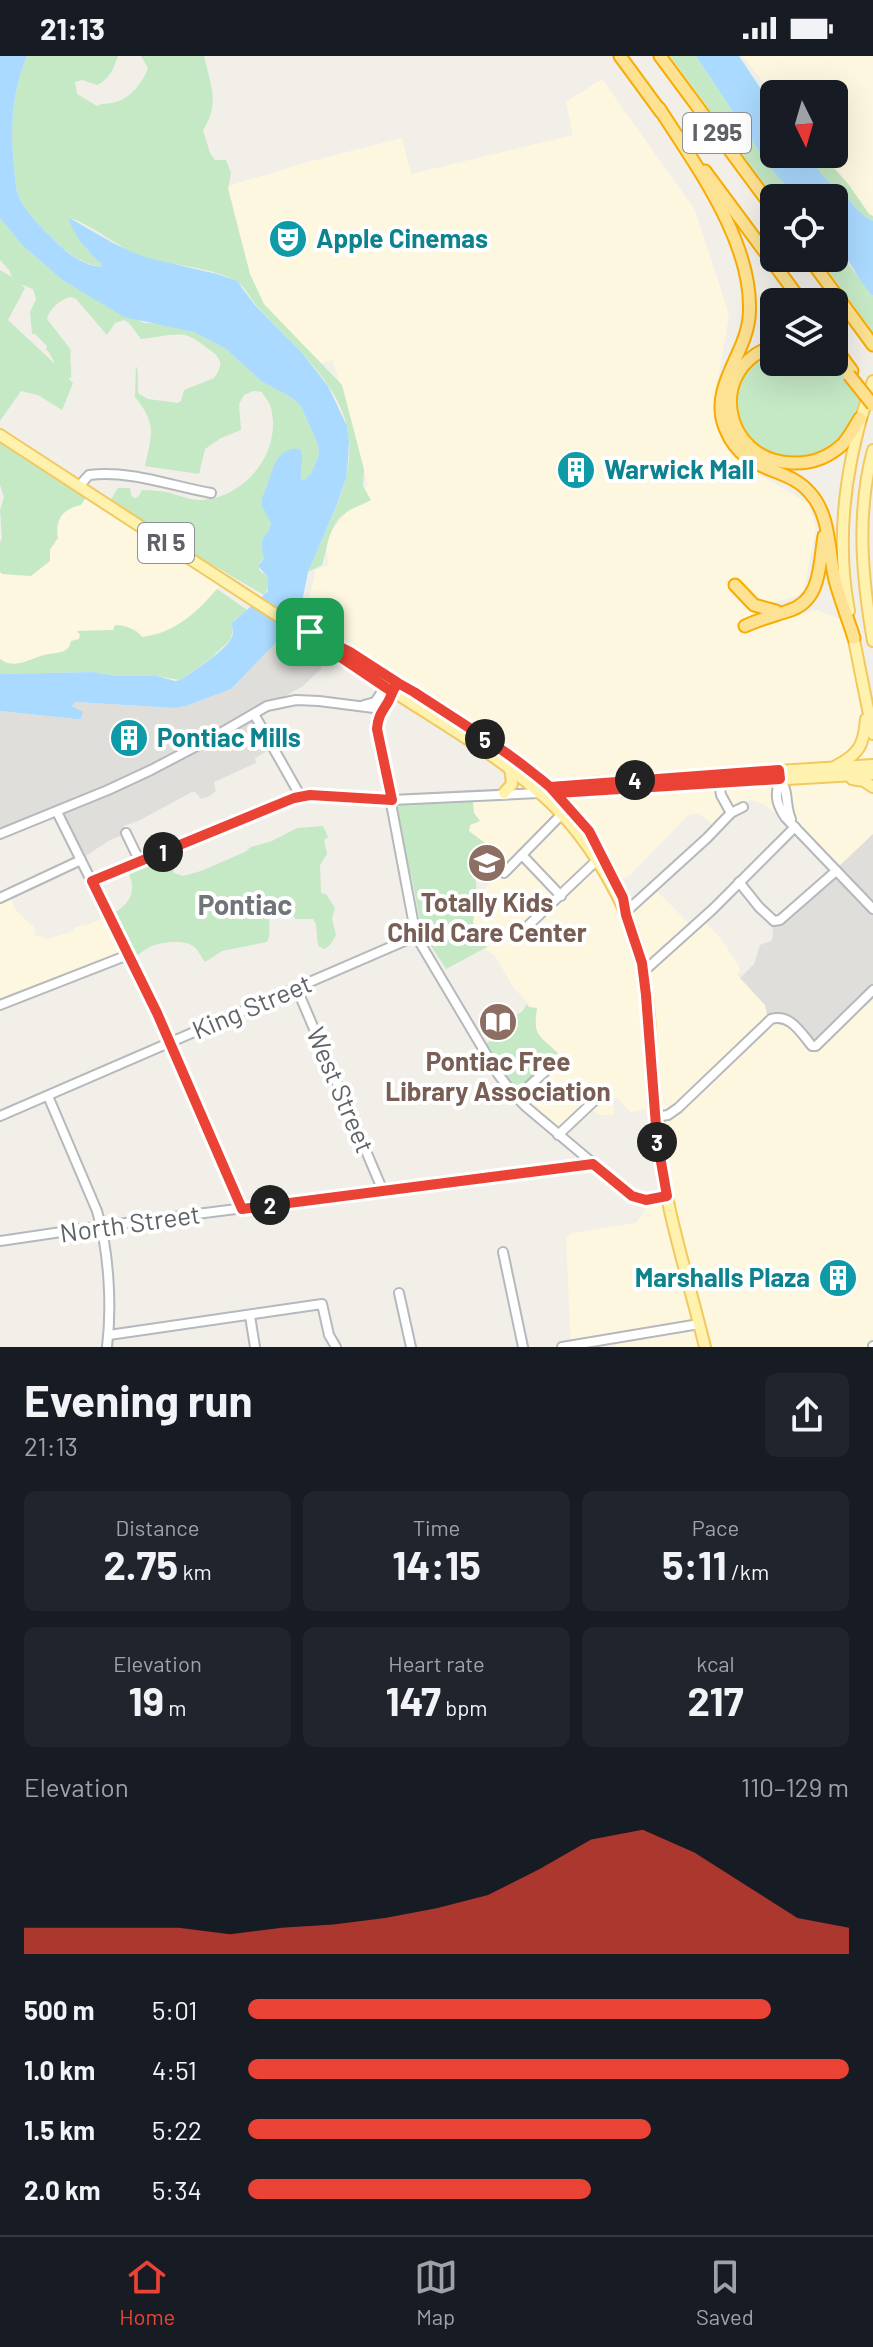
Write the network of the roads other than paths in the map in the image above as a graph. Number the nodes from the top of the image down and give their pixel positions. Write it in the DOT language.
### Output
graph roads {
  1 [pos="620,56"];
  2 [pos="660,56"];
  3 [pos="659,108"];
  4 [pos="760,191"];
  5 [pos="819,272"];
  6 [pos="792,288"];
  7 [pos="871,342"];
  8 [pos="760,353"];
  9 [pos="848,370"];
  10 [pos="850,373"];
  11 [pos="873,381"];
  12 [pos="873,399"];
  13 [pos="873,405"];
  14 [pos="860,418"];
  15 [pos="0,435"];
  16 [pos="873,450"];
  17 [pos="79,486"];
  18 [pos="211,493"];
  19 [pos="824,523"];
  20 [pos="735,585"];
  21 [pos="788,611"];
  22 [pos="745,626"];
  23 [pos="854,638"];
  24 [pos="873,641"];
  25 [pos="394,687"];
  26 [pos="867,705"];
  27 [pos="363,706"];
  28 [pos="384,706"];
  29 [pos="254,714"];
  30 [pos="873,734"];
  31 [pos="873,765"];
  32 [pos="510,767"];
  33 [pos="834,767"];
  34 [pos="873,774"];
  35 [pos="780,775"];
  36 [pos="818,777"];
  37 [pos="719,783"];
  38 [pos="873,787"];
  39 [pos="554,790"];
  40 [pos="585,791"];
  41 [pos="504,793"];
  42 [pos="539,793"];
  43 [pos="301,797"];
  44 [pos="392,800"];
  45 [pos="743,807"];
  46 [pos="57,812"];
  47 [pos="731,813"];
  48 [pos="561,815"];
  49 [pos="577,816"];
  50 [pos="795,827"];
  51 [pos="126,833"];
  52 [pos="0,834"];
  53 [pos="522,855"];
  54 [pos="81,860"];
  55 [pos="140,862"];
  56 [pos="594,863"];
  57 [pos="836,871"];
  58 [pos="504,873"];
  59 [pos="92,881"];
  60 [pos="739,882"];
  61 [pos="561,896"];
  62 [pos="0,898"];
  63 [pos="873,909"];
  64 [pos="626,915"];
  65 [pos="416,936"];
  66 [pos="515,938"];
  67 [pos="128,955"];
  68 [pos="643,972"];
  69 [pos="297,989"];
  70 [pos="873,990"];
  71 [pos="0,1005"];
  72 [pos="170,1042"];
  73 [pos="550,1067"];
  74 [pos="48,1096"];
  75 [pos="517,1097"];
  76 [pos="593,1102"];
  77 [pos="0,1116"];
  78 [pos="655,1117"];
  79 [pos="558,1135"];
  80 [pos="593,1164"];
  81 [pos="383,1191"];
  82 [pos="667,1196"];
  83 [pos="242,1209"];
  84 [pos="102,1226"];
  85 [pos="0,1241"];
  86 [pos="503,1252"];
  87 [pos="399,1293"];
  88 [pos="250,1316"];
  89 [pos="699,1324"];
  90 [pos="109,1335"];
  91 [pos="107,1347"];
  92 [pos="255,1347"];
  93 [pos="336,1347"];
  94 [pos="411,1347"];
  95 [pos="523,1347"];
  96 [pos="562,1347"];
  97 [pos="705,1347"];
  1 -- 3 [label="highway, I 295"];
  2 -- 4 [label="highway, I 295"];
  3 -- 6 [label="highway, I 295"];
  3 -- 19 [label="highway"];
  5 -- 7 [label="highway"];
  8 -- 14 [label="highway"];
  9 -- 10 [label="highway"];
  10 -- 12 [label="highway, bridge"];
  10 -- 13 [label="highway, bridge"];
  11 -- 14 [label="main road"];
  14 -- 23 [label="main road"];
  15 -- 17 [label="main road, RI 5"];
  16 -- 24 [label="main road"];
  17 -- 18 [label="street"];
  17 -- 25 [label="main road, RI 5"];
  19 -- 21 [label="highway"];
  19 -- 23 [label="highway"];
  20 -- 21 [label="highway"];
  21 -- 22 [label="highway"];
  23 -- 26 [label="main road"];
  25 -- 27 [label="street"];
  25 -- 28 [label="street"];
  25 -- 32 [label="main road, RI 5"];
  25 -- 39 [label="main road, RI 5"];
  26 -- 30 [label="main road"];
  26 -- 33 [label="main road"];
  27 -- 28 [label="street"];
  27 -- 29 [label="street"];
  28 -- 44 [label="street"];
  29 -- 43 [label="street"];
  29 -- 46 [label="street"];
  31 -- 33 [label="main road"];
  32 -- 41 [label="main road"];
  32 -- 42 [label="main road, RI 5"];
  33 -- 35 [label="main road"];
  34 -- 36 [label="main road"];
  35 -- 36 [label="main road"];
  35 -- 37 [label="main road"];
  35 -- 39 [label="main road"];
  35 -- 50 [label="street"];
  36 -- 38 [label="main road"];
  37 -- 40 [label="main road"];
  37 -- 47 [label="street"];
  39 -- 40 [label="main road"];
  39 -- 42 [label="main road"];
  39 -- 49 [label="main road, RI 5"];
  40 -- 49 [label="main road"];
  41 -- 42 [label="street"];
  41 -- 44 [label="street"];
  42 -- 48 [label="main road, RI 5"];
  43 -- 44 [label="street"];
  43 -- 55 [label="street"];
  44 -- 65 [label="street"];
  45 -- 47 [label="street"];
  46 -- 52 [label="street"];
  46 -- 54 [label="street"];
  47 -- 64 [label="street"];
  48 -- 53 [label="street"];
  48 -- 64 [label="main road, RI 5"];
  49 -- 64 [label="main road, RI 5"];
  50 -- 57 [label="street"];
  50 -- 60 [label="street"];
  51 -- 55 [label="street"];
  53 -- 58 [label="street"];
  53 -- 61 [label="street"];
  54 -- 59 [label="street"];
  54 -- 62 [label="street"];
  55 -- 59 [label="street"];
  56 -- 61 [label="street"];
  57 -- 60 [label="street"];
  57 -- 63 [label="street"];
  59 -- 67 [label="street"];
  60 -- 68 [label="street"];
  61 -- 66 [label="street"];
  64 -- 68 [label="main road, RI 5"];
  65 -- 69 [label="street, King Street"];
  65 -- 75 [label="street"];
  67 -- 71 [label="street"];
  67 -- 72 [label="street"];
  68 -- 78 [label="main road, RI 5"];
  69 -- 72 [label="street, King Street"];
  69 -- 81 [label="street, West Street"];
  70 -- 78 [label="street"];
  72 -- 74 [label="street, King Street"];
  72 -- 83 [label="street"];
  73 -- 75 [label="street"];
  74 -- 77 [label="street, King Street"];
  74 -- 84 [label="street"];
  75 -- 79 [label="street"];
  76 -- 79 [label="street"];
  78 -- 82 [label="main road, RI 5"];
  79 -- 80 [label="street"];
  80 -- 81 [label="street, North Street"];
  80 -- 82 [label="street"];
  81 -- 83 [label="street, North Street"];
  82 -- 89 [label="main road, RI 5"];
  83 -- 84 [label="street, North Street"];
  84 -- 85 [label="street, North Street"];
  84 -- 90 [label="street"];
  86 -- 95 [label="street"];
  87 -- 94 [label="street"];
  88 -- 90 [label="street"];
  88 -- 92 [label="street"];
  88 -- 93 [label="street"];
  89 -- 96 [label="street"];
  89 -- 97 [label="main road, RI 5"];
  90 -- 91 [label="street"];
}
